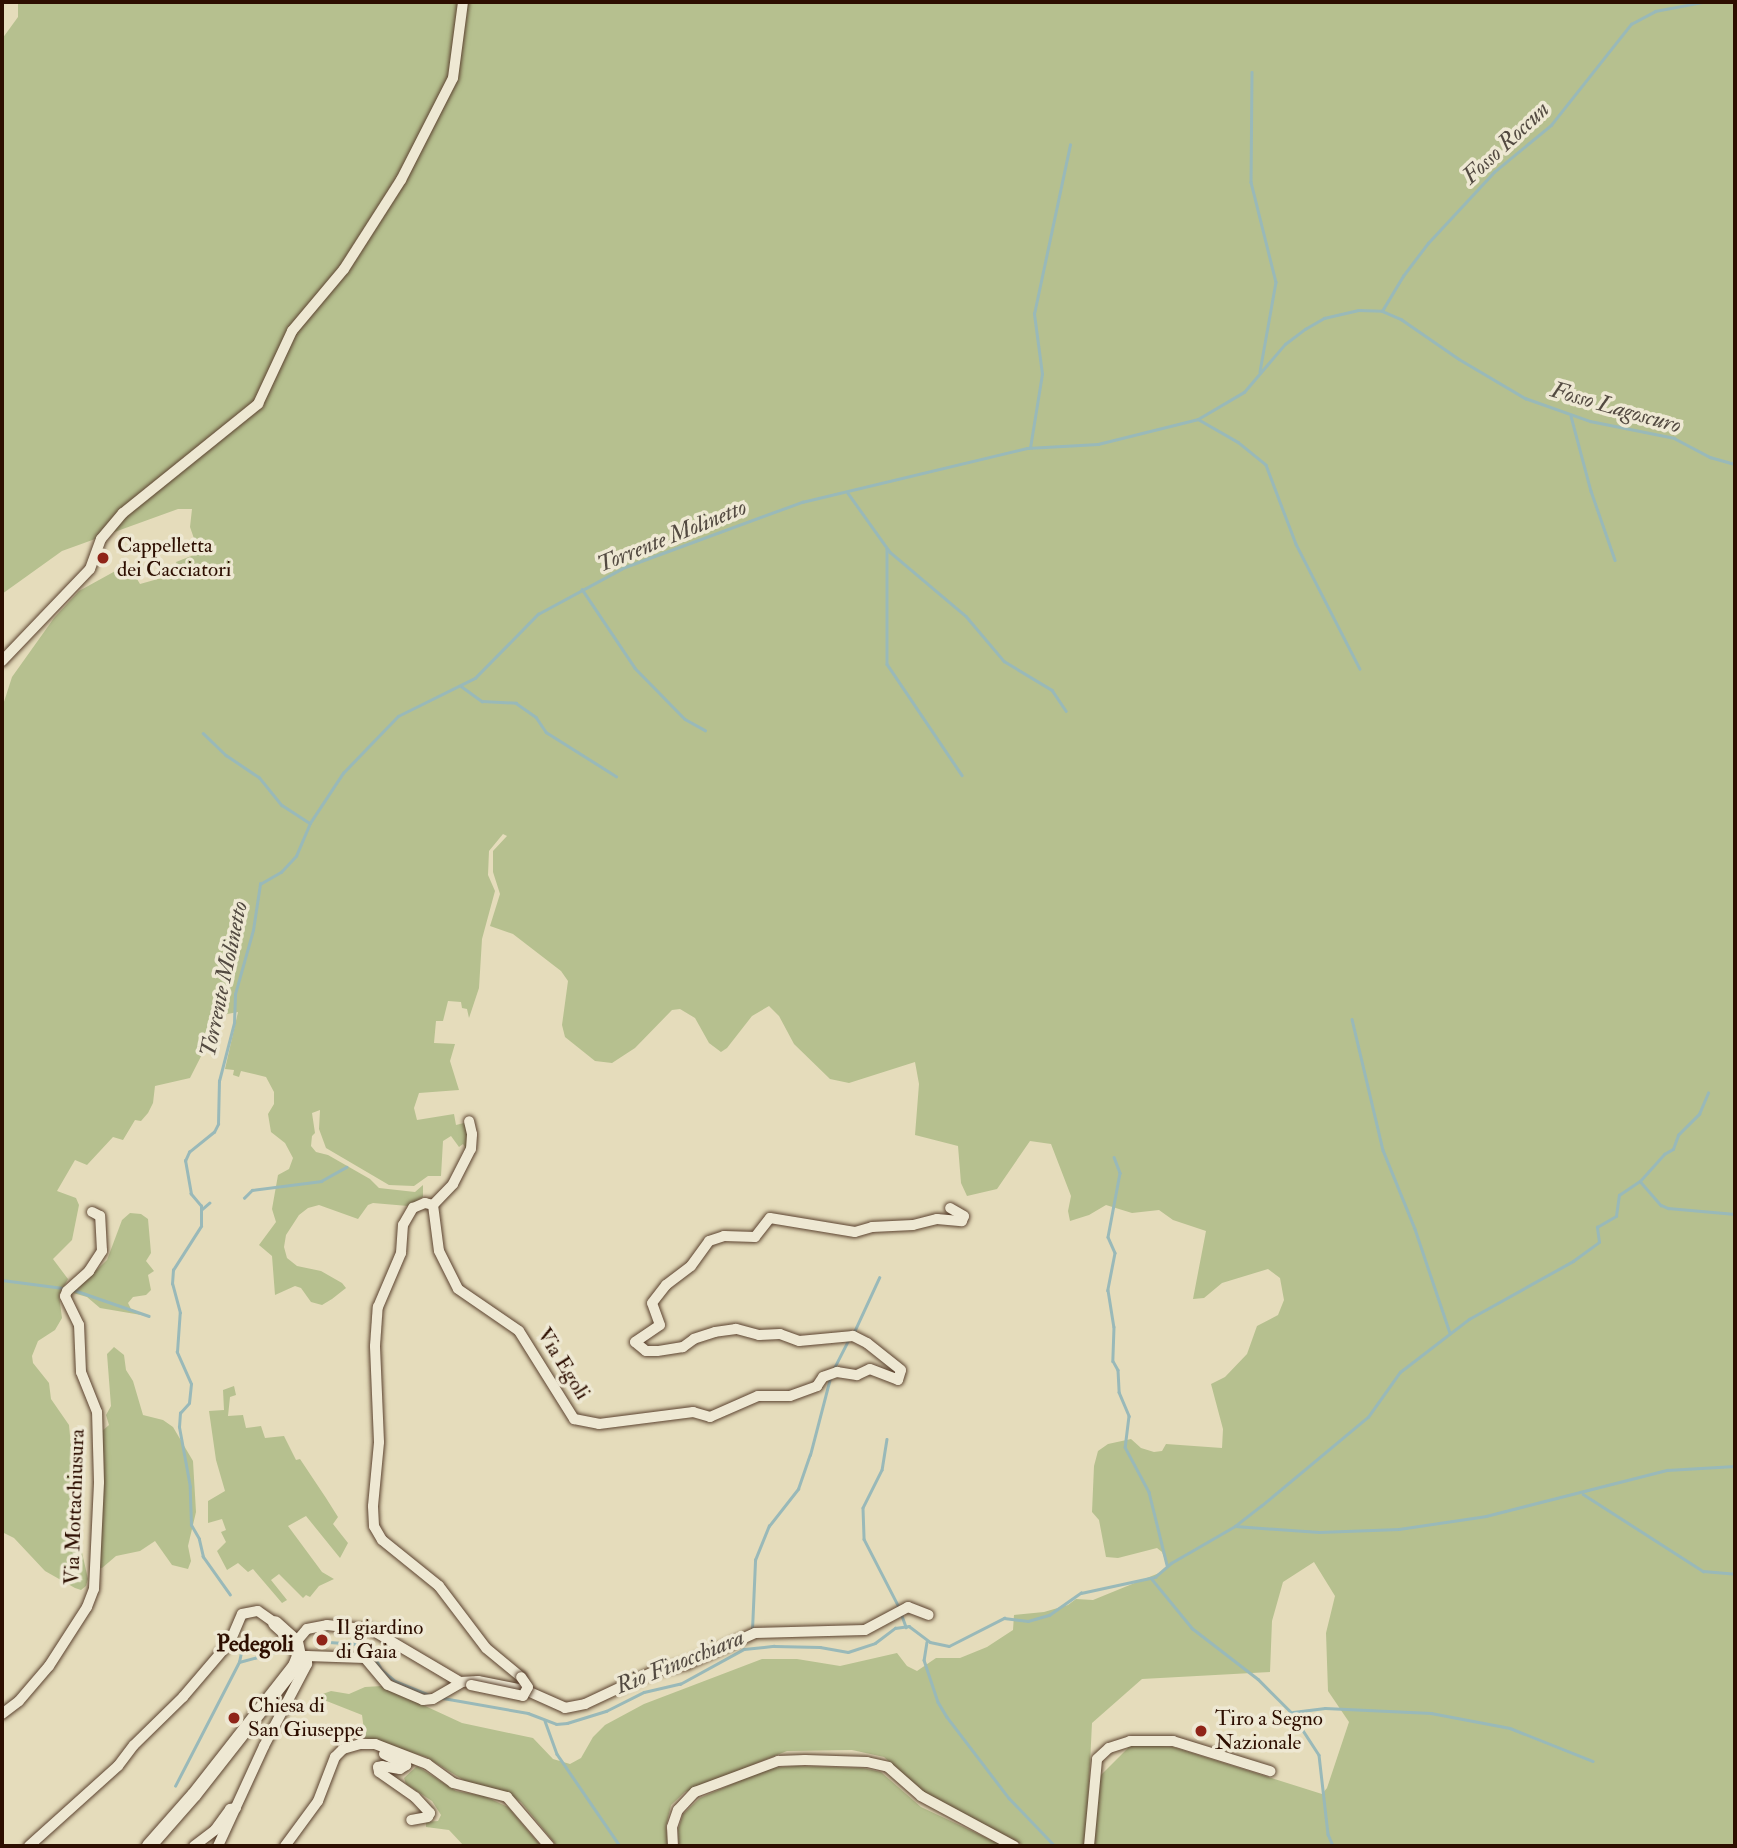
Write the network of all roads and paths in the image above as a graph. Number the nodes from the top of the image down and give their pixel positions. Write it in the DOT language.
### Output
graph roads {
  1 [pos="463,2"];
  2 [pos="2,661"];
  3 [pos="469,1121"];
  4 [pos="433,1205"];
  5 [pos="950,1208"];
  6 [pos="92,1212"];
  7 [pos="929,1615"];
  8 [pos="275,1623"];
  9 [pos="301,1651"];
  10 [pos="457,1683"];
  11 [pos="2,1714"];
  12 [pos="375,1744"];
  13 [pos="1270,1771"];
  14 [pos="237,1808"];
  15 [pos="411,1820"];
  16 [pos="29,1846"];
  17 [pos="149,1846"];
  18 [pos="194,1846"];
  19 [pos="218,1846"];
  20 [pos="285,1846"];
  21 [pos="549,1846"];
  22 [pos="673,1846"];
  23 [pos="1014,1846"];
  24 [pos="1089,1846"];
  1 -- 2 [label="street"];
  3 -- 4 [label="street"];
  4 -- 5 [label="street, Via Egoli"];
  4 -- 10 [label="street, bridge"];
  6 -- 11 [label="street, Via Mottachiusura"];
  7 -- 10 [label="street"];
  8 -- 9 [label="street"];
  8 -- 16 [label="street"];
  9 -- 10 [label="street"];
  9 -- 10 [label="street"];
  9 -- 14 [label="street"];
  9 -- 17 [label="street"];
  12 -- 15 [label="street"];
  12 -- 20 [label="street"];
  12 -- 21 [label="street"];
  13 -- 24 [label="street"];
  14 -- 18 [label="street"];
  14 -- 19 [label="street"];
  22 -- 23 [label="street"];
}
